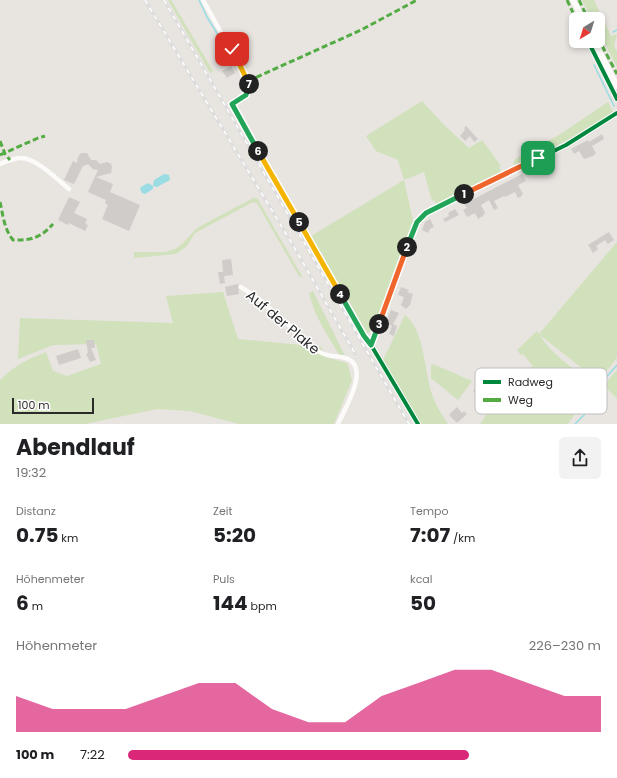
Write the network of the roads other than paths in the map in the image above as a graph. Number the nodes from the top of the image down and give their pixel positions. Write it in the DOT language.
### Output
graph roads {
  1 [pos="203,0"];
  2 [pos="573,0"];
  3 [pos="579,12"];
  4 [pos="598,48"];
  5 [pos="617,86"];
  6 [pos="248,90"];
  7 [pos="617,113"];
  8 [pos="0,164"];
  9 [pos="69,189"];
  10 [pos="241,287"];
  11 [pos="371,345"];
  12 [pos="338,424"];
  1 -- 6 [label="street"];
  2 -- 3 [label="main road"];
  4 -- 5 [label="main road"];
  7 -- 11 [label="street"];
  8 -- 9 [label="street"];
  10 -- 12 [label="street, Auf der Plake"];
}
